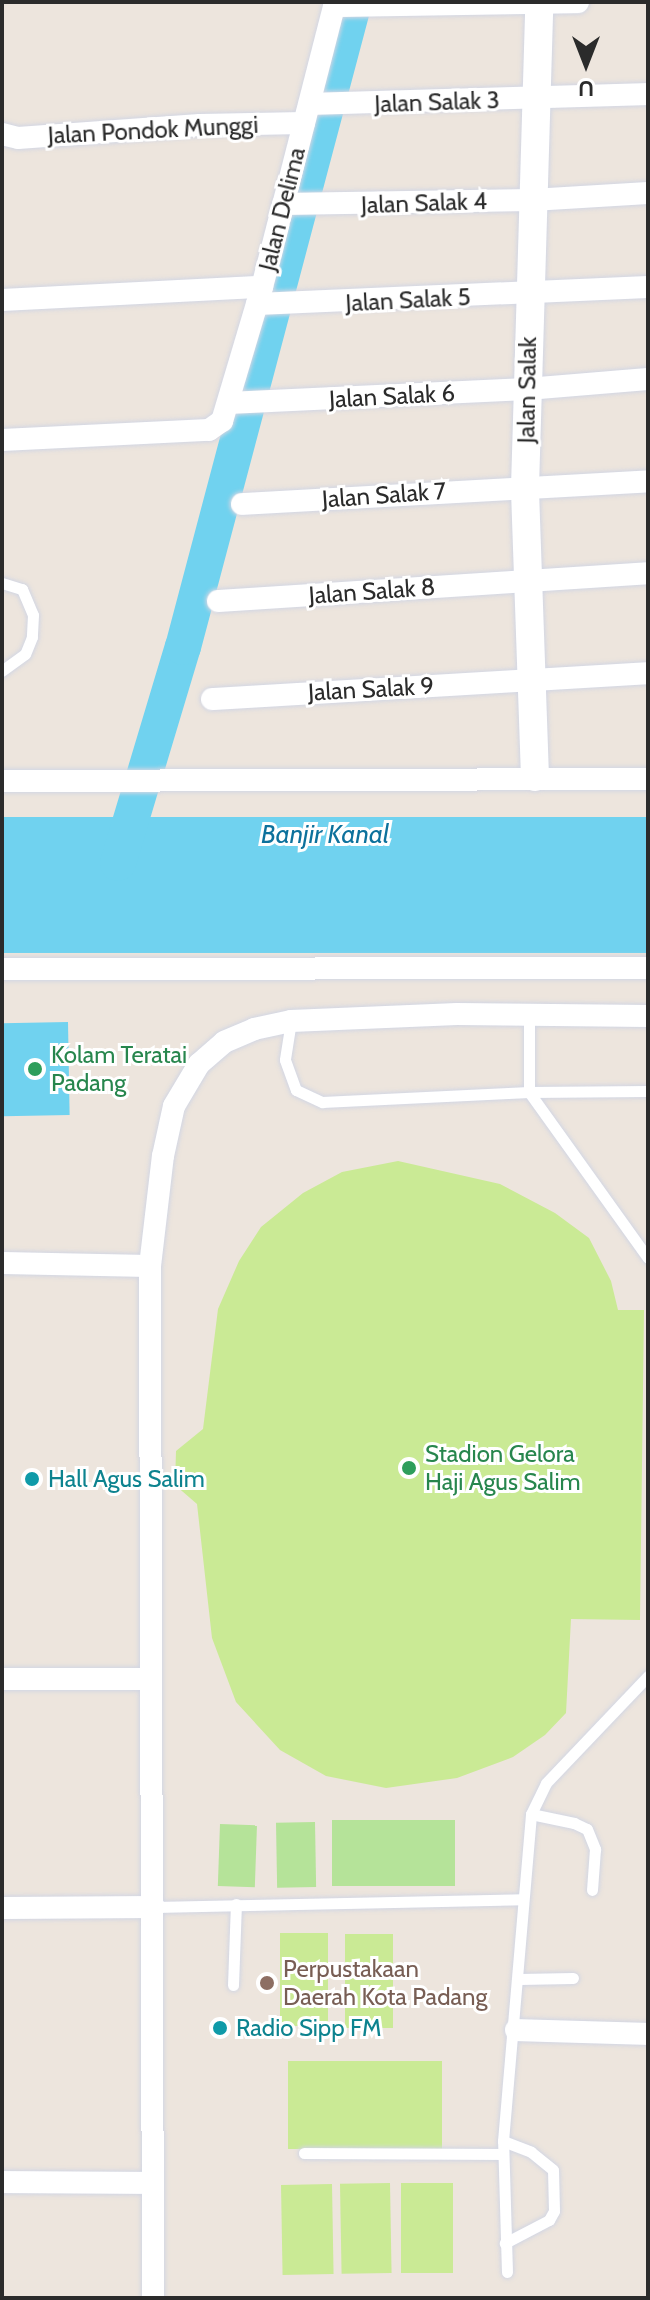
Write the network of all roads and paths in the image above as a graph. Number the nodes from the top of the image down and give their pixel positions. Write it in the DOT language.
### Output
graph roads {
  1 [pos="578,2"];
  2 [pos="539,3"];
  3 [pos="344,5"];
  4 [pos="648,94"];
  5 [pos="535,100"];
  6 [pos="317,109"];
  7 [pos="2,134"];
  8 [pos="648,193"];
  9 [pos="532,200"];
  10 [pos="287,204"];
  11 [pos="648,287"];
  12 [pos="528,294"];
  13 [pos="261,299"];
  14 [pos="2,300"];
  15 [pos="648,379"];
  16 [pos="527,389"];
  17 [pos="237,406"];
  18 [pos="2,440"];
  19 [pos="648,481"];
  20 [pos="525,487"];
  21 [pos="242,504"];
  22 [pos="648,573"];
  23 [pos="526,581"];
  24 [pos="2,583"];
  25 [pos="218,601"];
  26 [pos="2,671"];
  27 [pos="648,673"];
  28 [pos="530,679"];
  29 [pos="212,699"];
  30 [pos="535,777"];
  31 [pos="648,779"];
  32 [pos="2,781"];
  33 [pos="648,968"];
  34 [pos="2,969"];
  35 [pos="529,1015"];
  36 [pos="648,1016"];
  37 [pos="291,1021"];
  38 [pos="648,1091"];
  39 [pos="529,1092"];
  40 [pos="648,1258"];
  41 [pos="2,1263"];
  42 [pos="150,1266"];
  43 [pos="648,1676"];
  44 [pos="2,1679"];
  45 [pos="149,1679"];
  46 [pos="531,1814"];
  47 [pos="592,1890"];
  48 [pos="523,1899"];
  49 [pos="236,1904"];
  50 [pos="154,1907"];
  51 [pos="2,1908"];
  52 [pos="573,1978"];
  53 [pos="519,1979"];
  54 [pos="233,1985"];
  55 [pos="516,2030"];
  56 [pos="648,2034"];
  57 [pos="503,2141"];
  58 [pos="304,2153"];
  59 [pos="503,2154"];
  60 [pos="2,2182"];
  61 [pos="151,2183"];
  62 [pos="505,2243"];
  63 [pos="507,2272"];
  64 [pos="153,2298"];
  1 -- 2 [label="street"];
  2 -- 3 [label="street"];
  2 -- 5 [label="street, Jalan Salak"];
  3 -- 6 [label="street, Jalan Delima"];
  4 -- 5 [label="street, Jalan Salak 3"];
  5 -- 6 [label="street, Jalan Salak 3"];
  5 -- 9 [label="street, Jalan Salak"];
  6 -- 7 [label="street, Jalan Pondok Munggi"];
  6 -- 10 [label="street, Jalan Delima"];
  8 -- 9 [label="street, Jalan Salak 4"];
  9 -- 10 [label="street, Jalan Salak 4"];
  9 -- 12 [label="street, Jalan Salak"];
  10 -- 13 [label="street, Jalan Delima"];
  11 -- 12 [label="street, Jalan Salak 5"];
  12 -- 13 [label="street, Jalan Salak 5"];
  12 -- 16 [label="street, Jalan Salak"];
  13 -- 14 [label="street, Jalan Salak 5"];
  13 -- 17 [label="street, Jalan Delima"];
  15 -- 16 [label="street, Jalan Salak 6"];
  16 -- 17 [label="street, Jalan Salak 6"];
  16 -- 20 [label="street, Jalan Salak"];
  17 -- 18 [label="street"];
  19 -- 20 [label="street, Jalan Salak 7"];
  20 -- 21 [label="street, Jalan Salak 7"];
  20 -- 23 [label="street, Jalan Salak"];
  22 -- 23 [label="street, Jalan Salak 8"];
  23 -- 25 [label="street, Jalan Salak 8"];
  23 -- 28 [label="street, Jalan Salak"];
  24 -- 26 [label="lane"];
  27 -- 28 [label="street, Jalan Salak 9"];
  28 -- 29 [label="street, Jalan Salak 9"];
  28 -- 30 [label="street, Jalan Salak"];
  30 -- 31 [label="street"];
  30 -- 32 [label="street"];
  33 -- 34 [label="street"];
  35 -- 36 [label="street"];
  35 -- 37 [label="street"];
  35 -- 39 [label="lane"];
  37 -- 39 [label="lane"];
  37 -- 42 [label="street"];
  38 -- 39 [label="lane"];
  39 -- 40 [label="lane"];
  41 -- 42 [label="street"];
  42 -- 45 [label="street"];
  43 -- 46 [label="lane"];
  44 -- 45 [label="street"];
  45 -- 50 [label="street"];
  46 -- 47 [label="lane"];
  46 -- 48 [label="lane"];
  48 -- 49 [label="lane"];
  48 -- 53 [label="lane"];
  49 -- 50 [label="lane"];
  49 -- 54 [label="lane"];
  50 -- 51 [label="street"];
  50 -- 61 [label="street"];
  52 -- 53 [label="lane"];
  53 -- 55 [label="lane"];
  55 -- 56 [label="street"];
  55 -- 57 [label="lane"];
  57 -- 59 [label="lane"];
  57 -- 62 [label="lane"];
  58 -- 59 [label="lane"];
  59 -- 62 [label="lane"];
  60 -- 61 [label="street"];
  61 -- 64 [label="street"];
  62 -- 63 [label="lane"];
}
